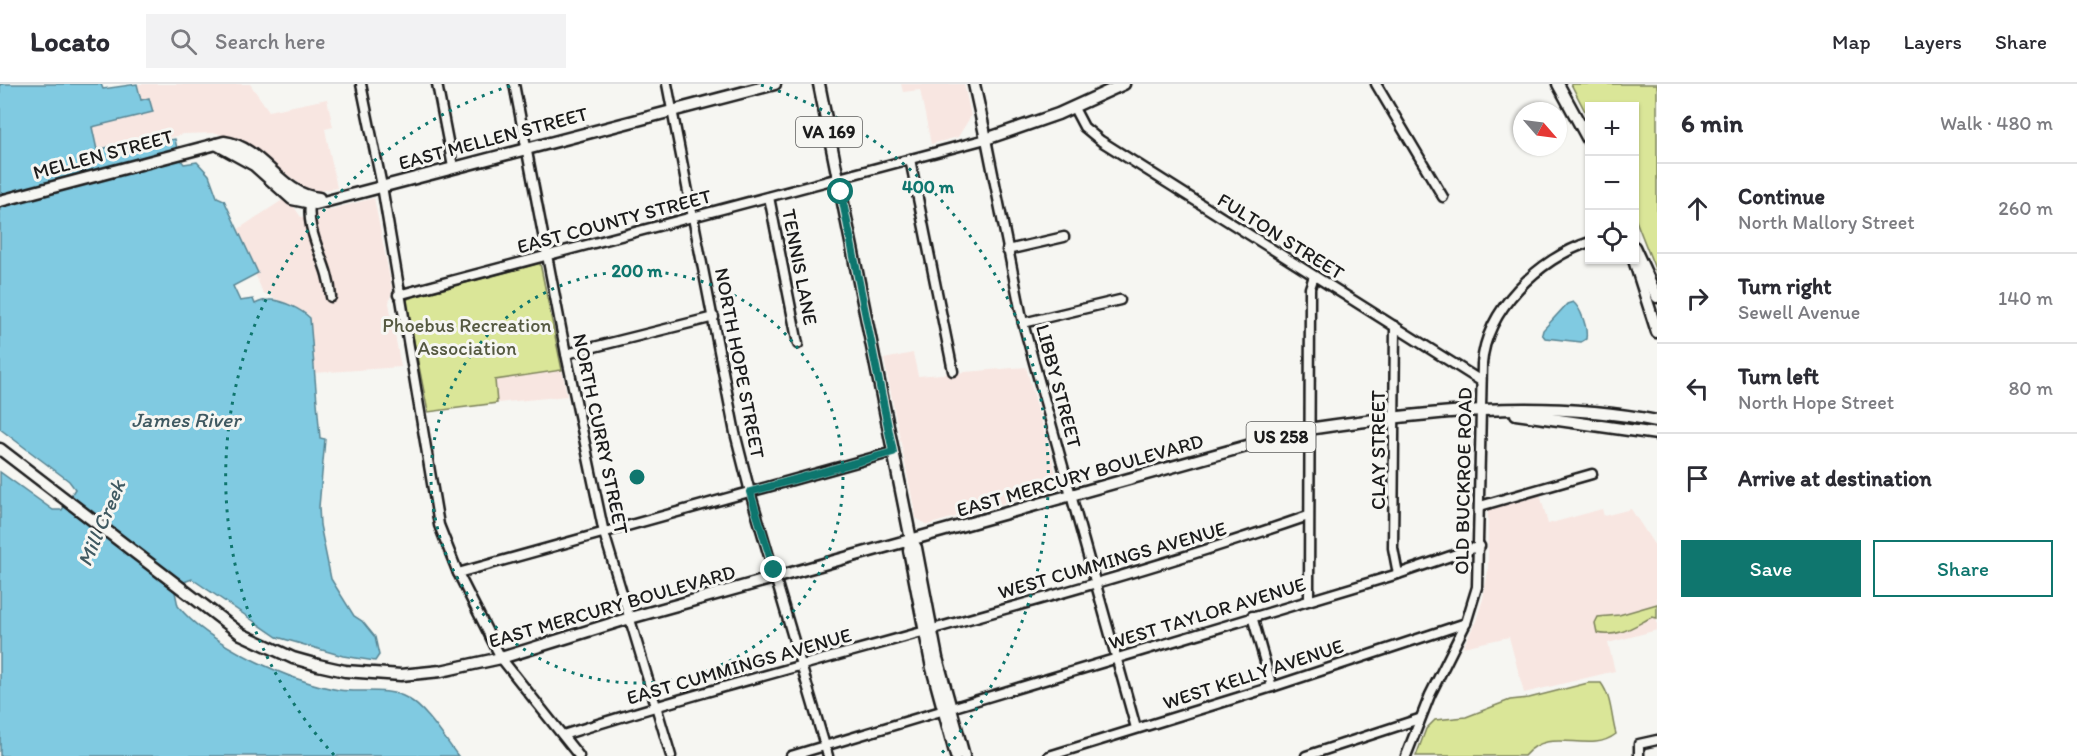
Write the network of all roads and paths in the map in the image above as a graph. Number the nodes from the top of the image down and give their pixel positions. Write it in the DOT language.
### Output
graph roads {
  1 [pos="361,84"];
  2 [pos="437,84"];
  3 [pos="514,84"];
  4 [pos="667,84"];
  5 [pos="775,84"];
  6 [pos="819,84"];
  7 [pos="974,84"];
  8 [pos="1124,84"];
  9 [pos="1376,84"];
  10 [pos="1558,84"];
  11 [pos="1074,108"];
  12 [pos="672,110"];
  13 [pos="1585,134"];
  14 [pos="986,139"];
  15 [pos="526,148"];
  16 [pos="910,159"];
  17 [pos="453,167"];
  18 [pos="839,179"];
  19 [pos="382,186"];
  20 [pos="769,197"];
  21 [pos="1443,197"];
  22 [pos="310,200"];
  23 [pos="1,201"];
  24 [pos="694,217"];
  25 [pos="1064,237"];
  26 [pos="1585,244"];
  27 [pos="1007,250"];
  28 [pos="547,255"];
  29 [pos="1639,256"];
  30 [pos="1635,264"];
  31 [pos="1314,276"];
  32 [pos="398,296"];
  33 [pos="331,297"];
  34 [pos="1657,297"];
  35 [pos="1120,300"];
  36 [pos="714,317"];
  37 [pos="1023,323"];
  38 [pos="1395,326"];
  39 [pos="1657,332"];
  40 [pos="798,344"];
  41 [pos="566,354"];
  42 [pos="952,371"];
  43 [pos="1481,381"];
  44 [pos="1498,411"];
  45 [pos="1481,412"];
  46 [pos="1395,416"];
  47 [pos="1657,421"];
  48 [pos="1308,429"];
  49 [pos="1657,434"];
  50 [pos="0,448"];
  51 [pos="893,452"];
  52 [pos="1592,474"];
  53 [pos="750,492"];
  54 [pos="1070,496"];
  55 [pos="1480,506"];
  56 [pos="1308,516"];
  57 [pos="604,534"];
  58 [pos="911,540"];
  59 [pos="1480,546"];
  60 [pos="458,573"];
  61 [pos="1398,574"];
  62 [pos="776,578"];
  63 [pos="1094,582"];
  64 [pos="1309,600"];
  65 [pos="1252,616"];
  66 [pos="630,618"];
  67 [pos="1466,623"];
  68 [pos="928,630"];
  69 [pos="501,658"];
  70 [pos="1116,658"];
  71 [pos="802,667"];
  72 [pos="1272,687"];
  73 [pos="656,705"];
  74 [pos="946,709"];
  75 [pos="1419,719"];
  76 [pos="1136,728"];
  77 [pos="563,735"];
  78 [pos="1657,740"];
  79 [pos="825,746"];
  80 [pos="579,756"];
  81 [pos="671,756"];
  82 [pos="791,756"];
  83 [pos="828,756"];
  84 [pos="956,756"];
  85 [pos="964,756"];
  86 [pos="1049,756"];
  87 [pos="1306,756"];
  88 [pos="1406,756"];
  89 [pos="1639,756"];
  1 -- 19 [label="street"];
  2 -- 17 [label="street"];
  3 -- 15 [label="street, NORTH CURRY STREET"];
  4 -- 12 [label="street, NORTH HOPE STREET"];
  5 -- 12 [label="main road, EAST MELLEN STREET"];
  6 -- 18 [label="main road, VA 169"];
  7 -- 14 [label="main road, LIBBY STREET"];
  8 -- 11 [label="main road"];
  9 -- 21 [label="street"];
  10 -- 13 [label="main road"];
  11 -- 14 [label="main road"];
  11 -- 31 [label="street, FULTON STREET"];
  12 -- 15 [label="main road, EAST MELLEN STREET"];
  12 -- 24 [label="street, NORTH HOPE STREET"];
  14 -- 16 [label="street, EAST COUNTY STREET"];
  14 -- 27 [label="street, LIBBY STREET"];
  15 -- 17 [label="main road, EAST MELLEN STREET"];
  15 -- 28 [label="street, NORTH CURRY STREET"];
  16 -- 18 [label="street, EAST COUNTY STREET"];
  16 -- 42 [label="street"];
  17 -- 19 [label="main road, EAST MELLEN STREET"];
  18 -- 20 [label="street, EAST COUNTY STREET"];
  18 -- 51 [label="main road, VA 169"];
  19 -- 22 [label="main road, EAST MELLEN STREET"];
  19 -- 32 [label="street"];
  20 -- 24 [label="street, EAST COUNTY STREET"];
  20 -- 40 [label="street, TENNIS LANE"];
  22 -- 23 [label="main road, MELLEN STREET"];
  22 -- 33 [label="street"];
  24 -- 28 [label="street, EAST COUNTY STREET"];
  24 -- 36 [label="street, NORTH HOPE STREET"];
  25 -- 27 [label="street"];
  26 -- 43 [label="street, OLD BUCKROE ROAD"];
  27 -- 37 [label="street, LIBBY STREET"];
  28 -- 32 [label="street, EAST COUNTY STREET"];
  28 -- 41 [label="street, NORTH CURRY STREET"];
  29 -- 34 [label="main road"];
  30 -- 39 [label="main road"];
  31 -- 38 [label="street, FULTON STREET"];
  31 -- 48 [label="street"];
  32 -- 60 [label="street"];
  35 -- 37 [label="street"];
  36 -- 41 [label="street"];
  36 -- 53 [label="street, NORTH HOPE STREET"];
  37 -- 54 [label="street, LIBBY STREET"];
  38 -- 43 [label="street, FULTON STREET"];
  38 -- 46 [label="street, CLAY STREET"];
  41 -- 57 [label="street, NORTH CURRY STREET"];
  43 -- 45 [label="street, OLD BUCKROE ROAD"];
  44 -- 45 [label="main road, EAST MERCURY BOULEVARD / US 258"];
  44 -- 47 [label="main road, EAST MERCURY BOULEVARD / US 258"];
  44 -- 49 [label="main road, EAST MERCURY BOULEVARD / US 258"];
  45 -- 46 [label="main road, EAST MERCURY BOULEVARD / US 258"];
  45 -- 55 [label="street, OLD BUCKROE ROAD"];
  46 -- 48 [label="main road, EAST MERCURY BOULEVARD / US 258"];
  46 -- 61 [label="street, CLAY STREET"];
  48 -- 54 [label="main road, EAST MERCURY BOULEVARD / US 258"];
  48 -- 56 [label="street"];
  50 -- 69 [label="main road, EAST MERCURY BOULEVARD / US 258"];
  51 -- 53 [label="street"];
  51 -- 58 [label="main road, VA 169"];
  52 -- 55 [label="street"];
  53 -- 57 [label="street"];
  53 -- 62 [label="street, NORTH HOPE STREET"];
  54 -- 58 [label="main road, EAST MERCURY BOULEVARD / US 258"];
  54 -- 63 [label="street, LIBBY STREET"];
  55 -- 59 [label="street, OLD BUCKROE ROAD"];
  56 -- 63 [label="street, WEST CUMMINGS AVENUE"];
  56 -- 64 [label="street"];
  57 -- 60 [label="street"];
  57 -- 66 [label="street, NORTH CURRY STREET"];
  58 -- 62 [label="main road, EAST MERCURY BOULEVARD / US 258"];
  58 -- 68 [label="main road, VA 169"];
  59 -- 61 [label="street, WEST TAYLOR AVENUE"];
  59 -- 67 [label="street, OLD BUCKROE ROAD"];
  60 -- 69 [label="street"];
  61 -- 64 [label="street, WEST TAYLOR AVENUE"];
  62 -- 66 [label="main road, EAST MERCURY BOULEVARD / US 258"];
  62 -- 71 [label="street, NORTH HOPE STREET"];
  63 -- 68 [label="street, WEST CUMMINGS AVENUE"];
  63 -- 70 [label="street, LIBBY STREET"];
  64 -- 65 [label="street, WEST TAYLOR AVENUE"];
  65 -- 70 [label="street, WEST TAYLOR AVENUE"];
  65 -- 72 [label="street"];
  66 -- 69 [label="main road, EAST MERCURY BOULEVARD / US 258"];
  66 -- 73 [label="street, NORTH CURRY STREET"];
  67 -- 72 [label="street, WEST KELLY AVENUE"];
  67 -- 75 [label="street, OLD BUCKROE ROAD"];
  68 -- 71 [label="street, EAST CUMMINGS AVENUE"];
  68 -- 74 [label="main road, VA 169"];
  69 -- 77 [label="street"];
  70 -- 74 [label="street, WEST TAYLOR AVENUE"];
  70 -- 76 [label="street, LIBBY STREET"];
  71 -- 73 [label="street, EAST CUMMINGS AVENUE"];
  71 -- 79 [label="street, NORTH HOPE STREET"];
  72 -- 76 [label="street, WEST KELLY AVENUE"];
  73 -- 77 [label="street, EAST CUMMINGS AVENUE"];
  73 -- 81 [label="street, NORTH CURRY STREET"];
  74 -- 79 [label="street, WEST TAYLOR AVENUE"];
  74 -- 84 [label="main road, VA 169"];
  74 -- 85 [label="main road, VA 169"];
  75 -- 87 [label="street"];
  75 -- 88 [label="street, OLD BUCKROE ROAD"];
  76 -- 86 [label="street, WEST KELLY AVENUE"];
  77 -- 80 [label="street"];
  78 -- 89 [label="street"];
  79 -- 82 [label="street, WEST TAYLOR AVENUE"];
  79 -- 83 [label="street, NORTH HOPE STREET"];
}
